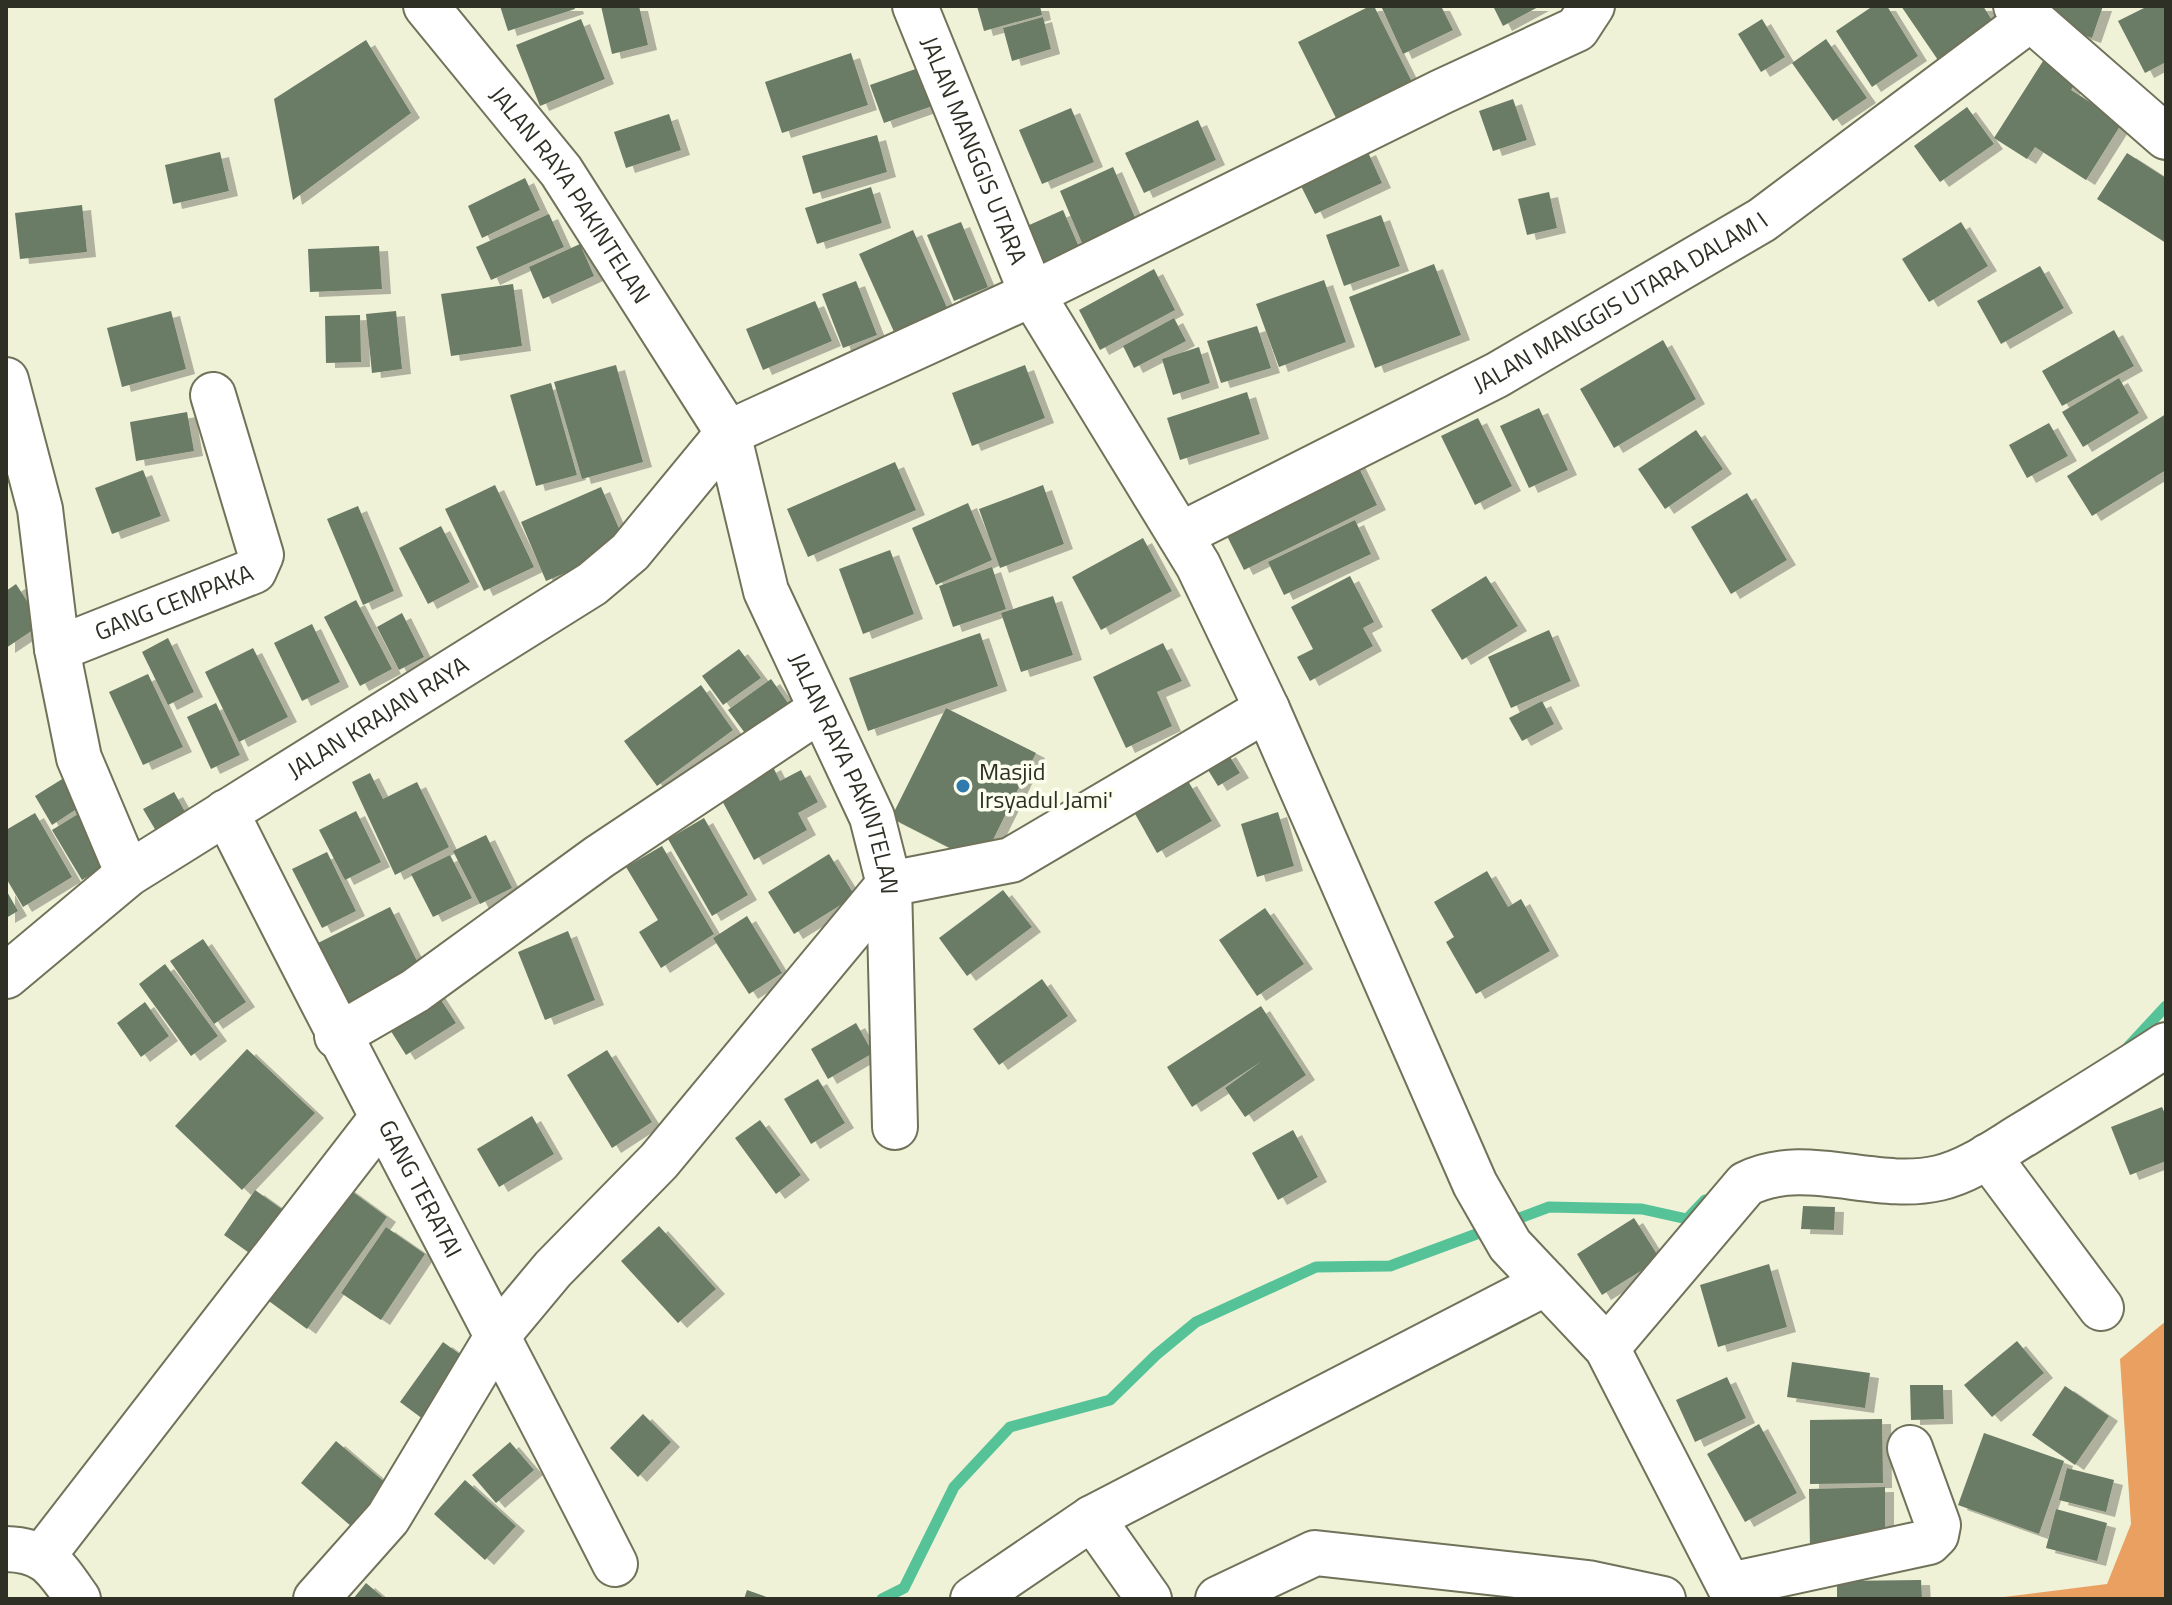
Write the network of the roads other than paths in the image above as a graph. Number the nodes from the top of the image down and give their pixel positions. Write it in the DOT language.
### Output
graph roads {
  1 [pos="426,6"];
  2 [pos="915,6"];
  3 [pos="1592,6"];
  4 [pos="2023,13"];
  5 [pos="2166,137"];
  6 [pos="1032,294"];
  7 [pos="6,380"];
  8 [pos="213,395"];
  9 [pos="728,433"];
  10 [pos="1180,535"];
  11 [pos="57,649"];
  12 [pos="821,709"];
  13 [pos="1267,709"];
  14 [pos="226,812"];
  15 [pos="128,874"];
  16 [pos="889,884"];
  17 [pos="6,976"];
  18 [pos="337,1036"];
  19 [pos="2166,1045"];
  20 [pos="381,1119"];
  21 [pos="895,1127"];
  22 [pos="1988,1156"];
  23 [pos="1546,1283"];
  24 [pos="2101,1308"];
  25 [pos="498,1335"];
  26 [pos="1607,1348"];
  27 [pos="1910,1448"];
  28 [pos="1092,1518"];
  29 [pos="24,1553"];
  30 [pos="615,1564"];
  31 [pos="1733,1592"];
  32 [pos="319,1595"];
  33 [pos="78,1599"];
  34 [pos="973,1599"];
  35 [pos="1149,1599"];
  36 [pos="1218,1599"];
  37 [pos="1663,1599"];
  1 -- 9 [label="street, JALAN RAYA PAKINTELAN"];
  2 -- 6 [label="street, JALAN MANGGIS UTARA"];
  3 -- 6 [label="street"];
  4 -- 5 [label="street, JALAN MANGGIS UTARA DALAM I"];
  4 -- 10 [label="street, JALAN MANGGIS UTARA DALAM I"];
  6 -- 9 [label="street"];
  6 -- 10 [label="street, JALAN MANGGIS UTARA"];
  7 -- 11 [label="street"];
  8 -- 11 [label="street, GANG CEMPAKA"];
  9 -- 12 [label="street, JALAN RAYA PAKINTELAN"];
  9 -- 14 [label="street, JALAN KRAJAN RAYA"];
  10 -- 13 [label="street, JALAN MANGGIS UTARA"];
  11 -- 15 [label="street"];
  12 -- 16 [label="street, JALAN RAYA PAKINTELAN"];
  12 -- 18 [label="street"];
  13 -- 16 [label="street"];
  13 -- 23 [label="street, JALAN MANGGIS UTARA"];
  14 -- 15 [label="street, JALAN KRAJAN RAYA"];
  14 -- 18 [label="street, GANG TERATAI"];
  15 -- 17 [label="street, JALAN KRAJAN RAYA"];
  16 -- 21 [label="street, JALAN RAYA PAKINTELAN"];
  16 -- 25 [label="street"];
  18 -- 20 [label="street, GANG TERATAI"];
  19 -- 22 [label="street"];
  20 -- 25 [label="street, GANG TERATAI"];
  20 -- 29 [label="street"];
  22 -- 24 [label="street"];
  22 -- 26 [label="street"];
  23 -- 26 [label="street, JALAN MANGGIS UTARA"];
  23 -- 28 [label="street"];
  25 -- 30 [label="street, GANG TERATAI"];
  25 -- 32 [label="street"];
  26 -- 31 [label="street, JALAN MANGGIS UTARA"];
  27 -- 31 [label="street"];
  28 -- 34 [label="street"];
  28 -- 35 [label="street"];
  29 -- 33 [label="street"];
  36 -- 37 [label="street"];
}
